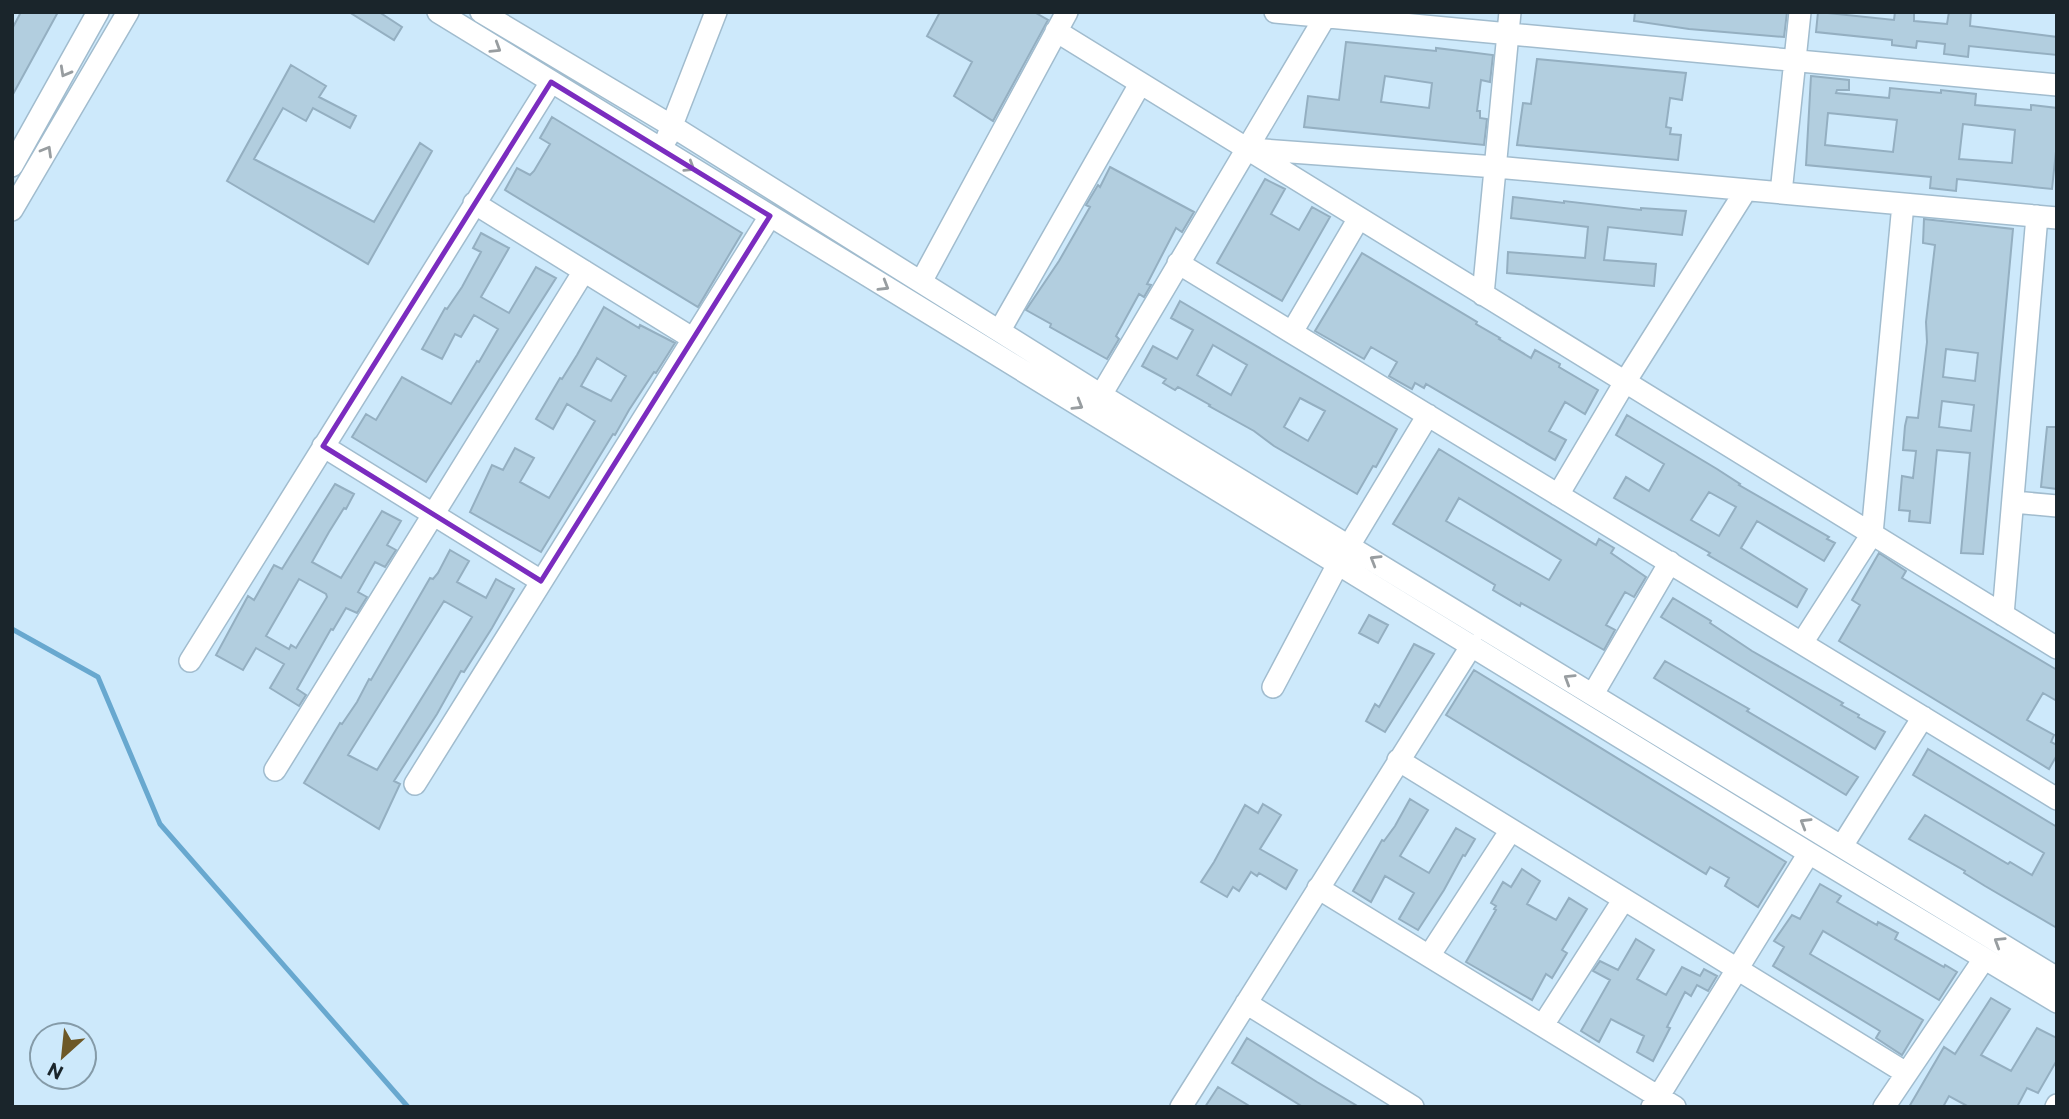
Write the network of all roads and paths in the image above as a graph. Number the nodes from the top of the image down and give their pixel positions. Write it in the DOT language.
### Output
graph roads {
  1 [pos="98,12"];
  2 [pos="128,12"];
  3 [pos="438,12"];
  4 [pos="481,12"];
  5 [pos="716,12"];
  6 [pos="1067,12"];
  7 [pos="1275,12"];
  8 [pos="1510,12"];
  9 [pos="1800,12"];
  10 [pos="1325,15"];
  11 [pos="1056,32"];
  12 [pos="1508,34"];
  13 [pos="1795,61"];
  14 [pos="551,82"];
  15 [pos="1140,83"];
  16 [pos="2057,85"];
  17 [pos="672,126"];
  18 [pos="1246,149"];
  19 [pos="662,150"];
  20 [pos="12,166"];
  21 [pos="1496,167"];
  22 [pos="1746,190"];
  23 [pos="1781,193"];
  24 [pos="474,203"];
  25 [pos="1903,204"];
  26 [pos="12,210"];
  27 [pos="769,216"];
  28 [pos="2047,217"];
  29 [pos="1359,218"];
  30 [pos="1178,263"];
  31 [pos="584,271"];
  32 [pos="921,282"];
  33 [pos="1483,295"];
  34 [pos="1000,330"];
  35 [pos="1292,332"];
  36 [pos="692,338"];
  37 [pos="1625,382"];
  38 [pos="1101,395"];
  39 [pos="1428,415"];
  40 [pos="323,446"];
  41 [pos="1558,495"];
  42 [pos="2014,502"];
  43 [pos="2057,506"];
  44 [pos="434,514"];
  45 [pos="1872,534"];
  46 [pos="1350,545"];
  47 [pos="1670,562"];
  48 [pos="1338,564"];
  49 [pos="541,581"];
  50 [pos="2003,615"];
  51 [pos="1802,643"];
  52 [pos="1472,645"];
  53 [pos="2057,648"];
  54 [pos="190,661"];
  55 [pos="1273,687"];
  56 [pos="1593,694"];
  57 [pos="1923,717"];
  58 [pos="1398,760"];
  59 [pos="275,770"];
  60 [pos="415,784"];
  61 [pos="2057,799"];
  62 [pos="1511,830"];
  63 [pos="1842,846"];
  64 [pos="1810,853"];
  65 [pos="1318,888"];
  66 [pos="1624,900"];
  67 [pos="1429,956"];
  68 [pos="1984,959"];
  69 [pos="1737,969"];
  70 [pos="2057,978"];
  71 [pos="2057,1002"];
  72 [pos="1246,1003"];
  73 [pos="1543,1026"];
  74 [pos="1906,1073"];
  75 [pos="1662,1103"];
  76 [pos="1181,1107"];
  77 [pos="1413,1107"];
  78 [pos="1884,1107"];
  1 -- 20 [label="street, one-way"];
  26 -- 2 [label="street, one-way"];
  3 -- 14 [label="street, one-way"];
  4 -- 17 [label="street"];
  5 -- 17 [label="street"];
  6 -- 11 [label="street"];
  7 -- 10 [label="street"];
  8 -- 12 [label="street"];
  9 -- 13 [label="street"];
  10 -- 12 [label="street"];
  10 -- 18 [label="street"];
  11 -- 15 [label="street"];
  11 -- 32 [label="street"];
  12 -- 13 [label="street"];
  12 -- 21 [label="street"];
  13 -- 16 [label="street"];
  13 -- 23 [label="street"];
  14 -- 19 [label="street"];
  14 -- 24 [label="street"];
  15 -- 18 [label="street"];
  15 -- 34 [label="street"];
  17 -- 19 [label="street"];
  17 -- 32 [label="street"];
  18 -- 21 [label="street"];
  18 -- 29 [label="street"];
  18 -- 30 [label="street"];
  19 -- 27 [label="street, one-way"];
  21 -- 22 [label="street"];
  21 -- 33 [label="street"];
  22 -- 23 [label="street"];
  22 -- 37 [label="street"];
  23 -- 25 [label="street"];
  24 -- 31 [label="street"];
  24 -- 40 [label="street"];
  25 -- 28 [label="street"];
  25 -- 45 [label="street"];
  27 -- 36 [label="street"];
  27 -- 48 [label="street, one-way"];
  28 -- 42 [label="street"];
  29 -- 33 [label="street"];
  29 -- 35 [label="street"];
  30 -- 35 [label="street"];
  30 -- 38 [label="street"];
  31 -- 36 [label="street"];
  31 -- 44 [label="street"];
  32 -- 34 [label="street"];
  33 -- 37 [label="street"];
  34 -- 38 [label="street"];
  35 -- 39 [label="street"];
  36 -- 49 [label="street"];
  37 -- 41 [label="street"];
  37 -- 45 [label="street"];
  38 -- 46 [label="street"];
  39 -- 41 [label="street"];
  39 -- 46 [label="street"];
  40 -- 44 [label="street"];
  40 -- 54 [label="street"];
  41 -- 47 [label="street"];
  42 -- 43 [label="street"];
  42 -- 50 [label="street"];
  44 -- 49 [label="street"];
  44 -- 59 [label="street"];
  45 -- 50 [label="street"];
  45 -- 51 [label="street"];
  46 -- 48 [label="street"];
  56 -- 46 [label="street, one-way"];
  47 -- 51 [label="street"];
  47 -- 56 [label="street"];
  48 -- 52 [label="street"];
  48 -- 55 [label="street"];
  49 -- 60 [label="street"];
  50 -- 53 [label="street"];
  51 -- 57 [label="street"];
  52 -- 58 [label="street"];
  52 -- 64 [label="street"];
  63 -- 56 [label="street, one-way"];
  57 -- 61 [label="street"];
  57 -- 63 [label="street"];
  58 -- 62 [label="street"];
  58 -- 65 [label="street"];
  62 -- 66 [label="street"];
  62 -- 67 [label="street"];
  70 -- 63 [label="street, one-way"];
  64 -- 68 [label="street"];
  64 -- 69 [label="street"];
  65 -- 67 [label="street"];
  65 -- 72 [label="street"];
  66 -- 69 [label="street"];
  66 -- 73 [label="street"];
  67 -- 73 [label="street"];
  68 -- 71 [label="street"];
  68 -- 74 [label="street"];
  69 -- 74 [label="street"];
  69 -- 75 [label="street"];
  72 -- 76 [label="street"];
  72 -- 77 [label="street"];
  73 -- 75 [label="street"];
  74 -- 78 [label="street"];
}
